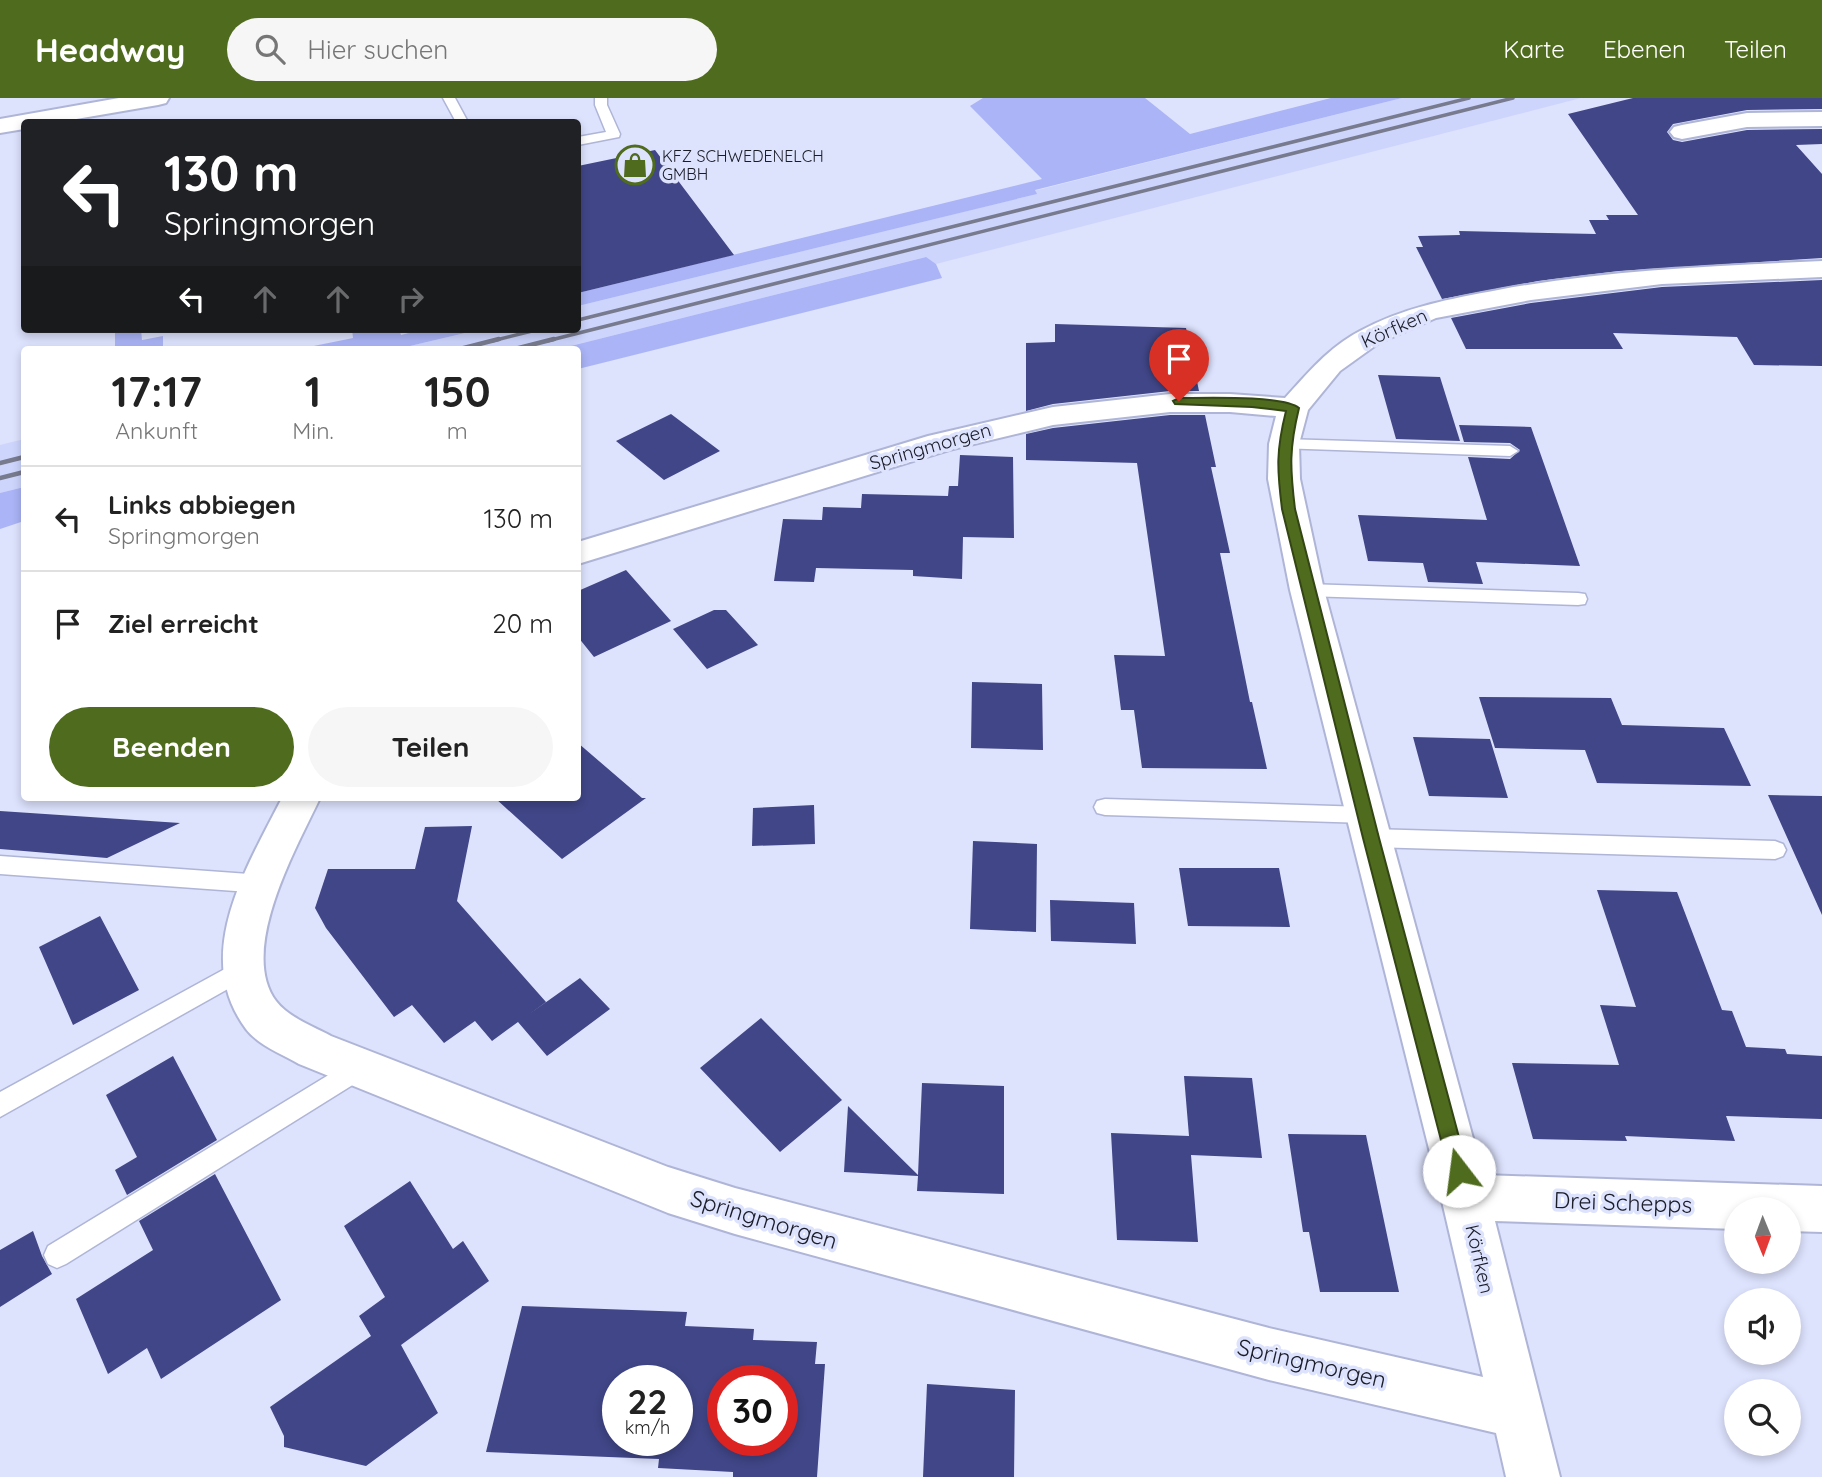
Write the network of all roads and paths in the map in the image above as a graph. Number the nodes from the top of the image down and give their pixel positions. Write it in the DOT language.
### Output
graph roads {
  1 [pos="158,98"];
  2 [pos="449,98"];
  3 [pos="601,98"];
  4 [pos="40,119"];
  5 [pos="460,119"];
  6 [pos="1822,119"];
  7 [pos="21,122"];
  8 [pos="0,126"];
  9 [pos="1682,132"];
  10 [pos="581,140"];
  11 [pos="1822,268"];
  12 [pos="1293,408"];
  13 [pos="1284,444"];
  14 [pos="1510,451"];
  15 [pos="581,553"];
  16 [pos="1307,590"];
  17 [pos="1578,599"];
  18 [pos="300,801"];
  19 [pos="1105,807"];
  20 [pos="1368,827"];
  21 [pos="1775,850"];
  22 [pos="0,865"];
  23 [pos="262,884"];
  24 [pos="243,969"];
  25 [pos="358,1068"];
  26 [pos="0,1105"];
  27 [pos="1465,1197"];
  28 [pos="1822,1209"];
  29 [pos="57,1255"];
  30 [pos="1516,1411"];
  31 [pos="1533,1477"];
  1 -- 4 [label="street"];
  2 -- 5 [label="lane"];
  3 -- 10 [label="lane"];
  6 -- 9 [label="street"];
  7 -- 8 [label="street"];
  11 -- 12 [label="street, Körfken"];
  12 -- 13 [label="street, Körfken"];
  12 -- 15 [label="street, Springmorgen"];
  13 -- 14 [label="lane"];
  13 -- 16 [label="street, Körfken"];
  16 -- 17 [label="lane"];
  16 -- 20 [label="street, Körfken"];
  18 -- 23 [label="street, Springmorgen"];
  19 -- 20 [label="lane"];
  20 -- 21 [label="lane"];
  20 -- 27 [label="street, Körfken"];
  22 -- 23 [label="lane"];
  23 -- 24 [label="street, Springmorgen"];
  24 -- 25 [label="street, Springmorgen"];
  24 -- 26 [label="lane"];
  25 -- 29 [label="lane"];
  25 -- 30 [label="street, Springmorgen"];
  27 -- 28 [label="street, Drei Schepps"];
  27 -- 30 [label="street, Körfken"];
  30 -- 31 [label="street, Körfken"];
}
